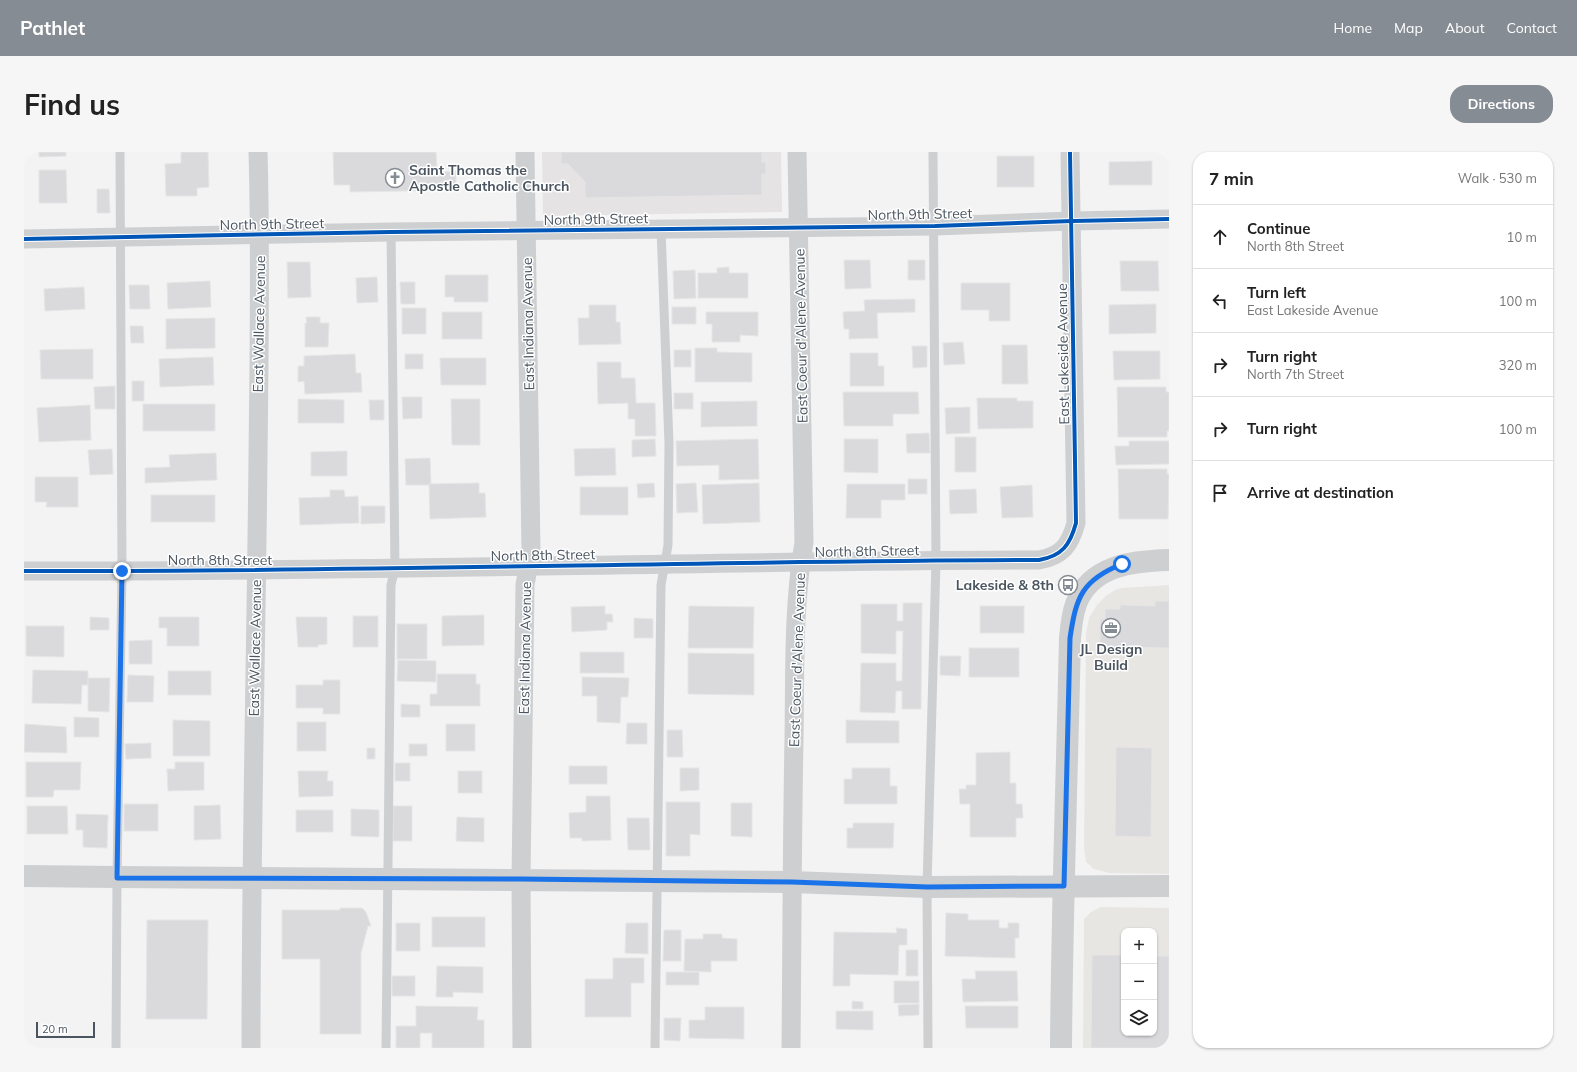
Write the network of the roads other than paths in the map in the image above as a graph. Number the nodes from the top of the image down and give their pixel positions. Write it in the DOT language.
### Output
graph roads {
  1 [pos="120,152"];
  2 [pos="258,152"];
  3 [pos="525,152"];
  4 [pos="797,152"];
  5 [pos="933,152"];
  6 [pos="1070,152"];
  7 [pos="1169,219"];
  8 [pos="1072,221"];
  9 [pos="935,226"];
  10 [pos="799,227"];
  11 [pos="661,228"];
  12 [pos="526,231"];
  13 [pos="391,232"];
  14 [pos="260,236"];
  15 [pos="121,238"];
  16 [pos="24,239"];
  17 [pos="1061,551"];
  18 [pos="1169,560"];
  19 [pos="936,561"];
  20 [pos="800,562"];
  21 [pos="665,563"];
  22 [pos="528,567"];
  23 [pos="395,568"];
  24 [pos="24,571"];
  25 [pos="122,571"];
  26 [pos="257,571"];
  27 [pos="24,876"];
  28 [pos="117,878"];
  29 [pos="251,878"];
  30 [pos="388,878"];
  31 [pos="521,879"];
  32 [pos="656,880"];
  33 [pos="792,882"];
  34 [pos="1064,886"];
  35 [pos="1169,886"];
  36 [pos="927,887"];
  37 [pos="116,1048"];
  38 [pos="251,1048"];
  39 [pos="386,1048"];
  40 [pos="522,1048"];
  41 [pos="655,1048"];
  42 [pos="791,1048"];
  43 [pos="928,1048"];
  44 [pos="1062,1048"];
  1 -- 15 [label="lane"];
  2 -- 14 [label="street, East Wallace Avenue"];
  3 -- 12 [label="street, East Indiana Avenue"];
  4 -- 10 [label="street, East Coeur d'Alene Avenue"];
  5 -- 9 [label="lane"];
  6 -- 8 [label="street, East Lakeside Avenue"];
  7 -- 8 [label="street, North 9th Street"];
  8 -- 9 [label="street, North 9th Street"];
  8 -- 17 [label="street, East Lakeside Avenue"];
  9 -- 10 [label="street, North 9th Street"];
  9 -- 19 [label="lane"];
  10 -- 11 [label="street, North 9th Street"];
  10 -- 20 [label="street, East Coeur d'Alene Avenue"];
  11 -- 12 [label="street, North 9th Street"];
  11 -- 21 [label="lane"];
  12 -- 13 [label="street, North 9th Street"];
  12 -- 22 [label="street, East Indiana Avenue"];
  13 -- 14 [label="street, North 9th Street"];
  13 -- 23 [label="lane"];
  14 -- 15 [label="street, North 9th Street"];
  14 -- 26 [label="street, East Wallace Avenue"];
  15 -- 16 [label="street, North 9th Street"];
  15 -- 25 [label="lane"];
  17 -- 19 [label="street, North 8th Street"];
  18 -- 34 [label="street"];
  19 -- 20 [label="street, North 8th Street"];
  19 -- 36 [label="lane"];
  20 -- 21 [label="street, North 8th Street"];
  20 -- 33 [label="street, East Coeur d'Alene Avenue"];
  21 -- 22 [label="street, North 8th Street"];
  21 -- 32 [label="lane"];
  22 -- 23 [label="street, North 8th Street"];
  22 -- 31 [label="street, East Indiana Avenue"];
  23 -- 26 [label="street, North 8th Street"];
  23 -- 30 [label="lane"];
  24 -- 25 [label="street, North 8th Street"];
  25 -- 26 [label="street, North 8th Street"];
  25 -- 28 [label="lane"];
  26 -- 29 [label="street, East Wallace Avenue"];
  27 -- 28 [label="street"];
  28 -- 29 [label="street"];
  28 -- 37 [label="lane"];
  29 -- 30 [label="street"];
  29 -- 38 [label="street, East Wallace Avenue"];
  30 -- 31 [label="street"];
  30 -- 39 [label="lane"];
  31 -- 32 [label="street"];
  31 -- 40 [label="street, East Indiana Avenue"];
  32 -- 33 [label="street"];
  32 -- 41 [label="lane"];
  33 -- 36 [label="street"];
  33 -- 42 [label="street, East Coeur d'Alene Avenue"];
  34 -- 35 [label="street"];
  34 -- 36 [label="street"];
  34 -- 44 [label="street"];
  36 -- 43 [label="lane"];
}
